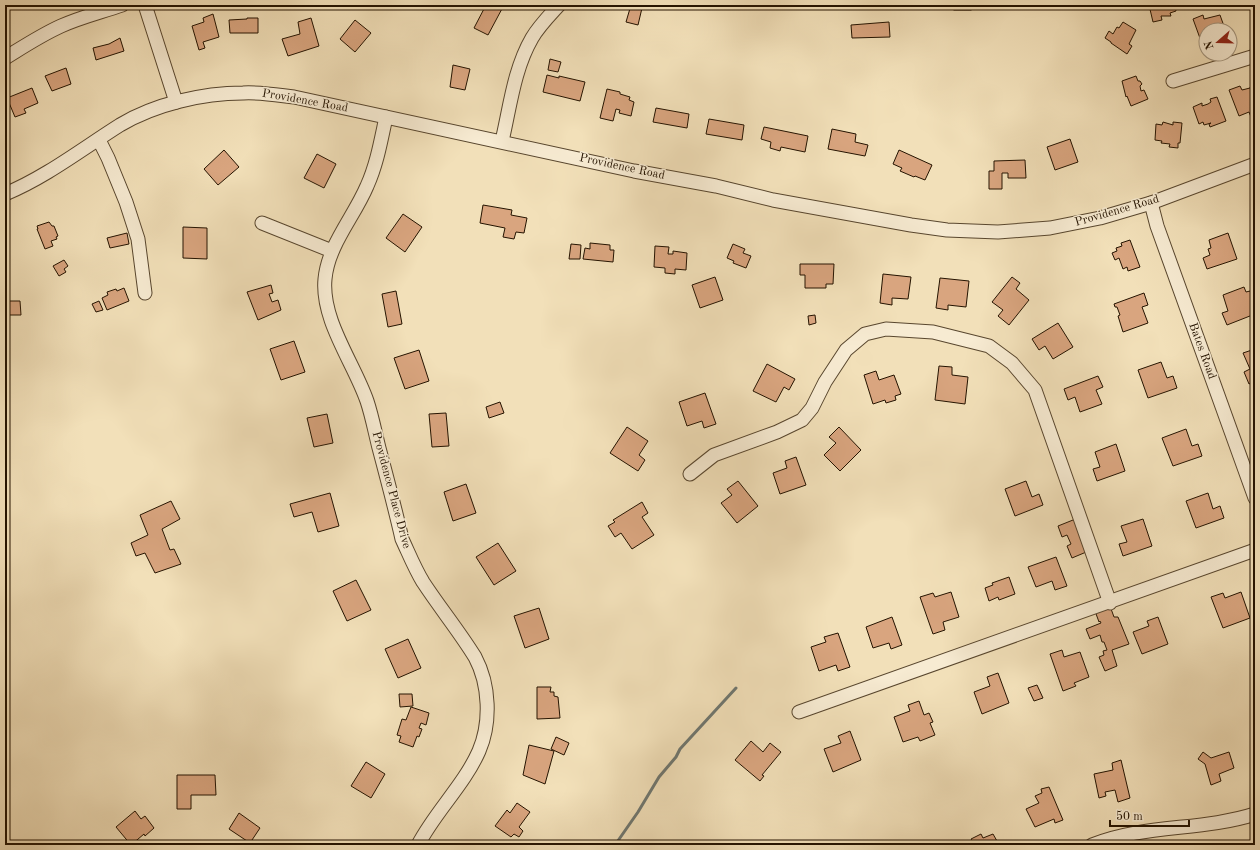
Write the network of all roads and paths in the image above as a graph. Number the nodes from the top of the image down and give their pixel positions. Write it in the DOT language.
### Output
graph roads {
  1 [pos="122,5"];
  2 [pos="145,5"];
  3 [pos="559,5"];
  4 [pos="1255,56"];
  5 [pos="5,58"];
  6 [pos="1173,81"];
  7 [pos="176,102"];
  8 [pos="386,117"];
  9 [pos="99,140"];
  10 [pos="502,141"];
  11 [pos="1255,164"];
  12 [pos="5,194"];
  13 [pos="1151,202"];
  14 [pos="262,222"];
  15 [pos="332,251"];
  16 [pos="144,293"];
  17 [pos="690,474"];
  18 [pos="1255,498"];
  19 [pos="1255,550"];
  20 [pos="1110,603"];
  21 [pos="799,712"];
  22 [pos="1255,814"];
  23 [pos="418,845"];
  24 [pos="1092,845"];
  1 -- 5 [label="street"];
  2 -- 7 [label="street"];
  3 -- 10 [label="street"];
  4 -- 6 [label="street"];
  7 -- 8 [label="street, Providence Road"];
  7 -- 9 [label="street, Providence Road"];
  8 -- 10 [label="street, Providence Road"];
  8 -- 15 [label="street, Providence Place Drive"];
  9 -- 12 [label="street, Providence Road"];
  9 -- 16 [label="street"];
  10 -- 13 [label="street, Providence Road"];
  11 -- 13 [label="street, Providence Road"];
  13 -- 18 [label="street, Bates Road"];
  14 -- 15 [label="street"];
  15 -- 23 [label="street, Providence Place Drive"];
  17 -- 20 [label="street"];
  19 -- 20 [label="street"];
  20 -- 21 [label="street"];
  22 -- 24 [label="street"];
}
